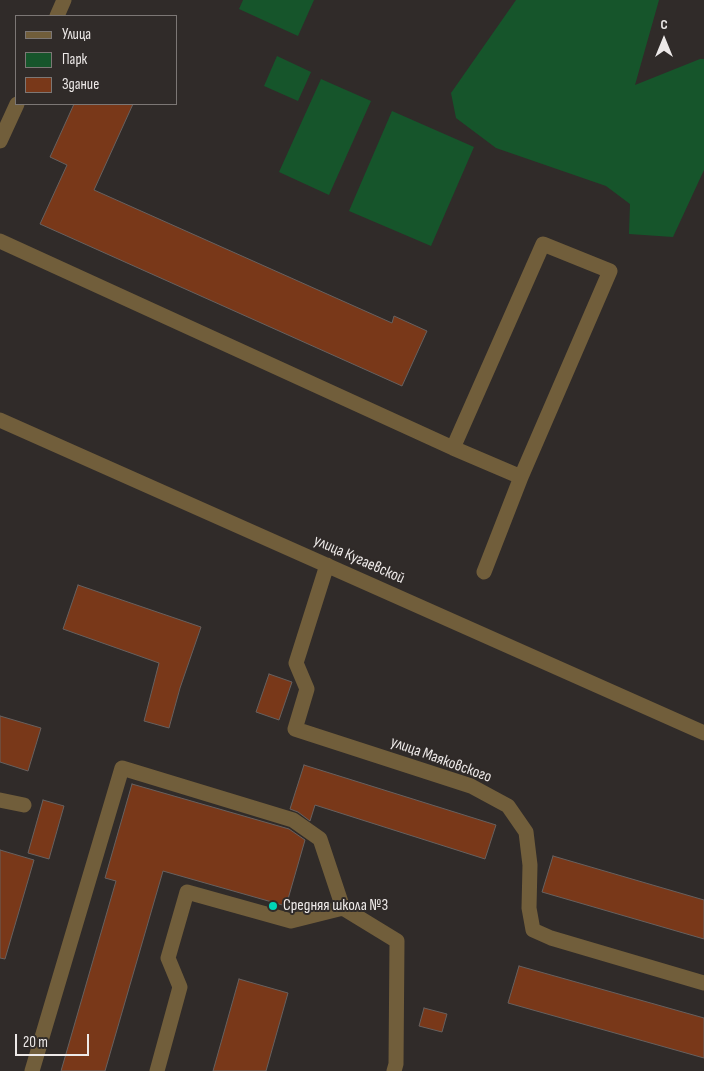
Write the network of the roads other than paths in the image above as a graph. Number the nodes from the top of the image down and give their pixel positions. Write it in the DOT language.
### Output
graph roads {
  1 [pos="64,0"];
  2 [pos="57,15"];
  3 [pos="17,105"];
  4 [pos="0,141"];
  5 [pos="0,241"];
  6 [pos="0,420"];
  7 [pos="453,448"];
  8 [pos="521,477"];
  9 [pos="327,565"];
  10 [pos="484,572"];
  11 [pos="704,733"];
  12 [pos="0,800"];
  13 [pos="24,805"];
  14 [pos="343,908"];
  15 [pos="704,983"];
  16 [pos="32,1071"];
  17 [pos="157,1071"];
  18 [pos="394,1071"];
  1 -- 2 [label="street"];
  3 -- 4 [label="street"];
  5 -- 7 [label="street"];
  6 -- 9 [label="street, улица Кугаевской"];
  7 -- 8 [label="street"];
  7 -- 8 [label="street"];
  8 -- 10 [label="street"];
  9 -- 11 [label="street, улица Кугаевской"];
  9 -- 15 [label="street, улица Маяковского"];
  12 -- 13 [label="street"];
  14 -- 16 [label="street"];
  14 -- 17 [label="street"];
  14 -- 18 [label="street"];
}
